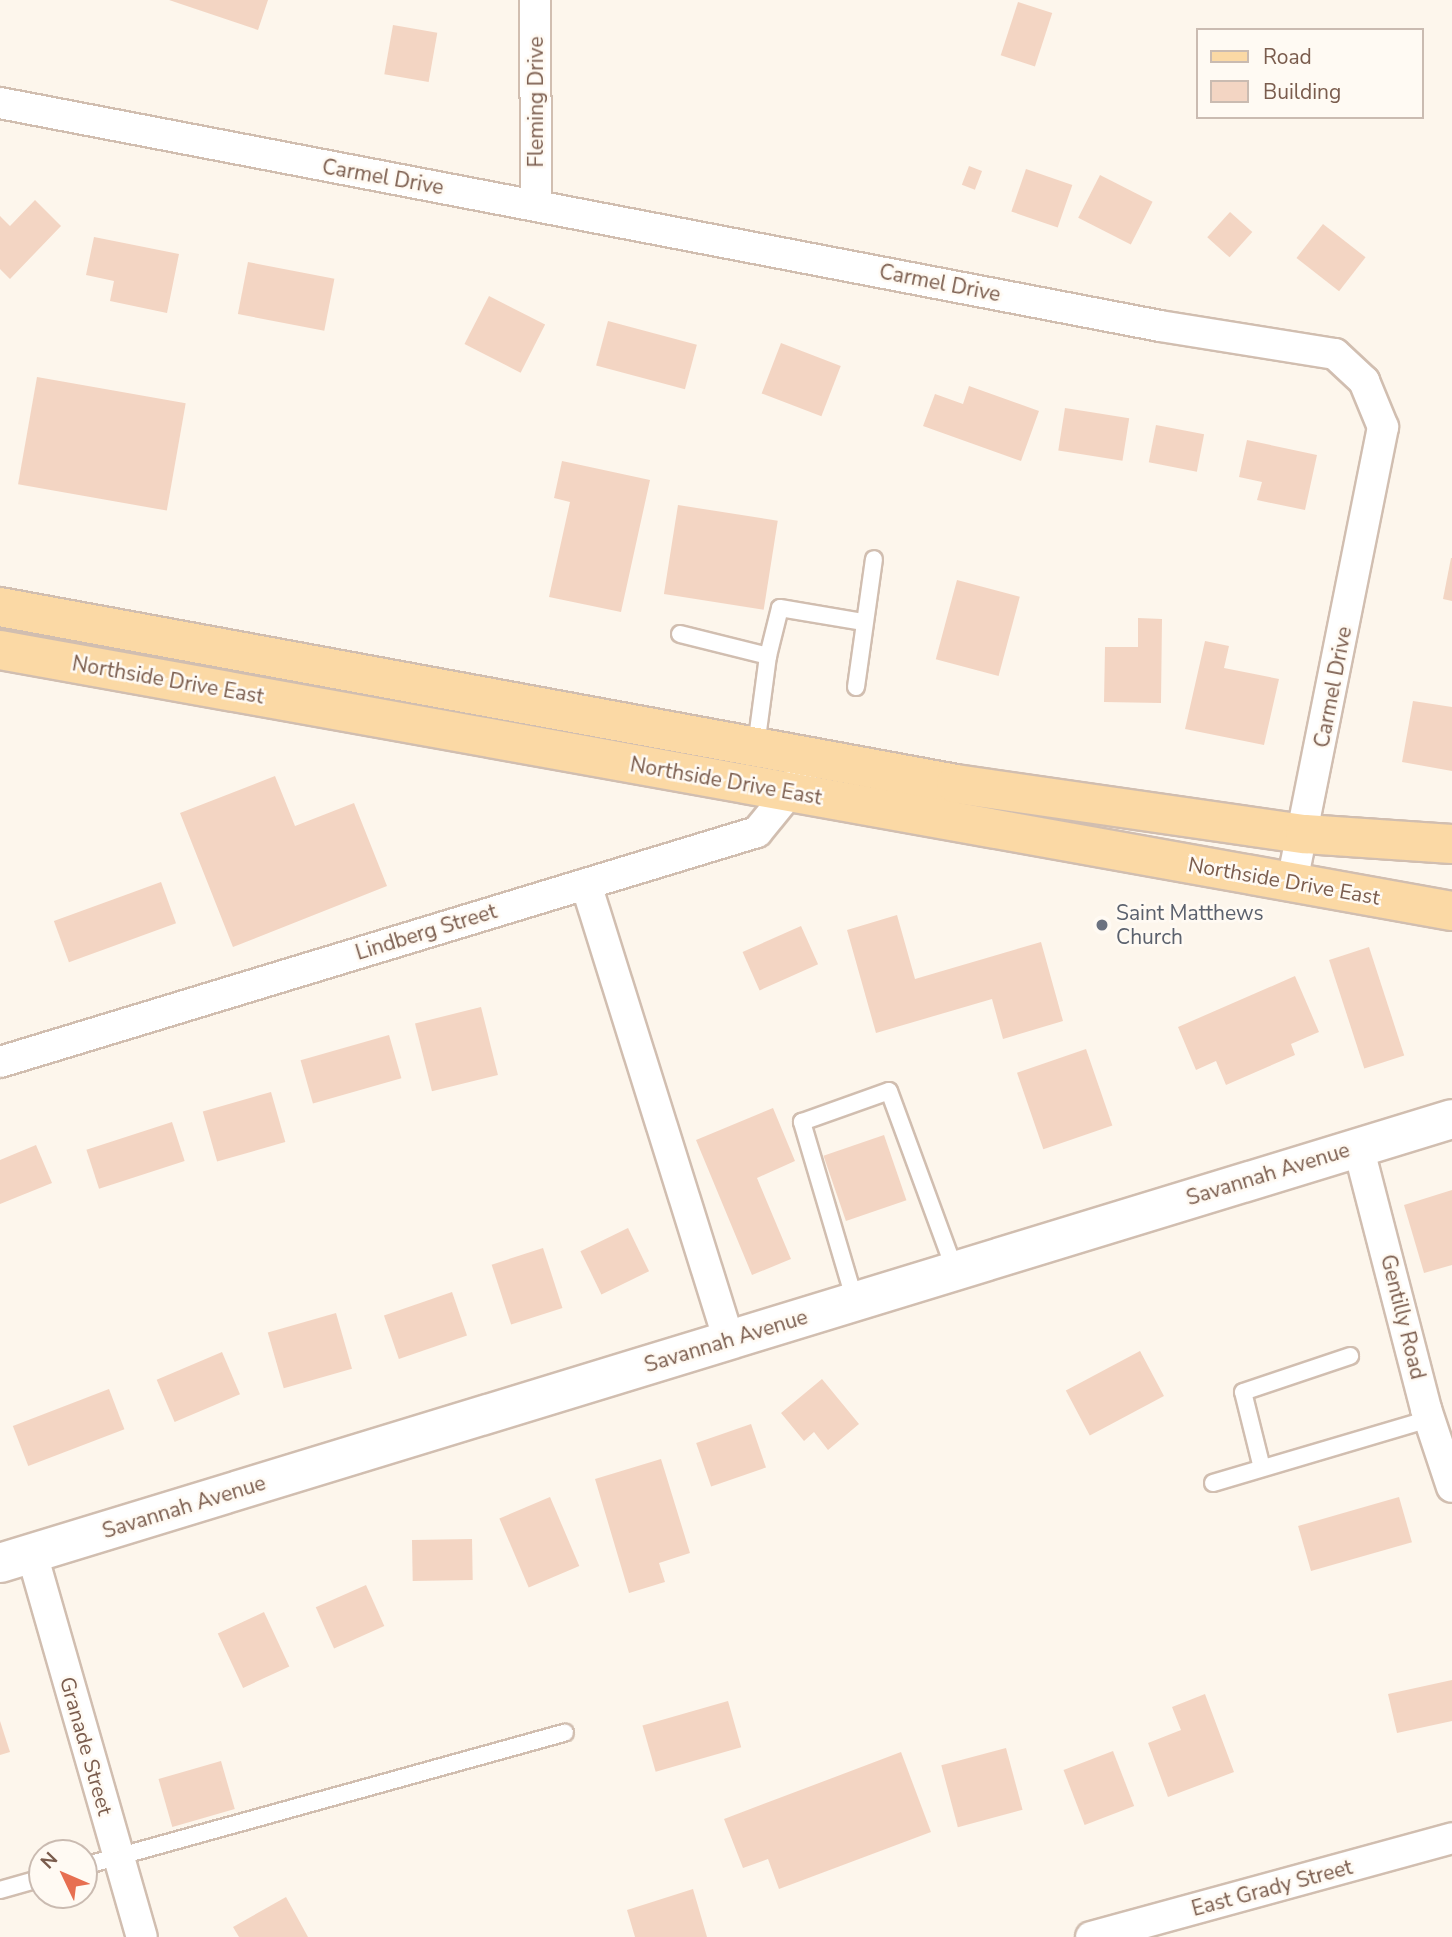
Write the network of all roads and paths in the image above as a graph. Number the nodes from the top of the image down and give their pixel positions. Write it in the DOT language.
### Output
graph roads {
  1 [pos="535,0"];
  2 [pos="0,103"];
  3 [pos="536,204"];
  4 [pos="874,559"];
  5 [pos="0,607"];
  6 [pos="864,622"];
  7 [pos="680,634"];
  8 [pos="0,650"];
  9 [pos="768,656"];
  10 [pos="856,687"];
  11 [pos="755,746"];
  12 [pos="820,755"];
  13 [pos="790,792"];
  14 [pos="1305,834"];
  15 [pos="1452,844"];
  16 [pos="586,884"];
  17 [pos="1292,884"];
  18 [pos="1452,911"];
  19 [pos="0,1062"];
  20 [pos="1452,1119"];
  21 [pos="1358,1146"];
  22 [pos="954,1270"];
  23 [pos="855,1301"];
  24 [pos="729,1340"];
  25 [pos="1350,1356"];
  26 [pos="1429,1419"];
  27 [pos="1262,1468"];
  28 [pos="1213,1483"];
  29 [pos="1452,1487"];
  30 [pos="16,1558"];
  31 [pos="565,1732"];
  32 [pos="1452,1838"];
  33 [pos="117,1856"];
  34 [pos="98,1862"];
  35 [pos="28,1882"];
  36 [pos="0,1890"];
  37 [pos="142,1937"];
  38 [pos="1091,1937"];
  1 -- 3 [label="street, Fleming Drive"];
  2 -- 3 [label="street, Carmel Drive"];
  3 -- 14 [label="street, Carmel Drive"];
  4 -- 6 [label="lane"];
  5 -- 11 [label="main road, Northside Drive East"];
  6 -- 9 [label="lane"];
  6 -- 10 [label="lane"];
  7 -- 9 [label="lane"];
  8 -- 13 [label="main road, Northside Drive East"];
  9 -- 11 [label="lane"];
  11 -- 12 [label="main road, Northside Drive East"];
  12 -- 13 [label="street, Lindberg Street"];
  12 -- 14 [label="main road, Northside Drive East"];
  13 -- 16 [label="street, Lindberg Street"];
  13 -- 17 [label="main road, Northside Drive East"];
  14 -- 15 [label="main road, Northside Drive East"];
  14 -- 17 [label="street, Carmel Drive"];
  16 -- 19 [label="street, Lindberg Street"];
  16 -- 24 [label="street"];
  17 -- 18 [label="main road, Northside Drive East"];
  20 -- 21 [label="street, Savannah Avenue"];
  21 -- 22 [label="street, Savannah Avenue"];
  21 -- 26 [label="street, Gentilly Road"];
  22 -- 23 [label="street, Savannah Avenue"];
  22 -- 23 [label="lane"];
  23 -- 24 [label="street, Savannah Avenue"];
  24 -- 30 [label="street, Savannah Avenue"];
  25 -- 27 [label="lane"];
  26 -- 27 [label="lane"];
  26 -- 29 [label="street, Gentilly Road"];
  27 -- 28 [label="lane"];
  30 -- 33 [label="street, Granade Street"];
  31 -- 33 [label="lane"];
  32 -- 38 [label="street, East Grady Street"];
  33 -- 34 [label="lane"];
  33 -- 37 [label="street, Granade Street"];
  35 -- 36 [label="lane"];
}
